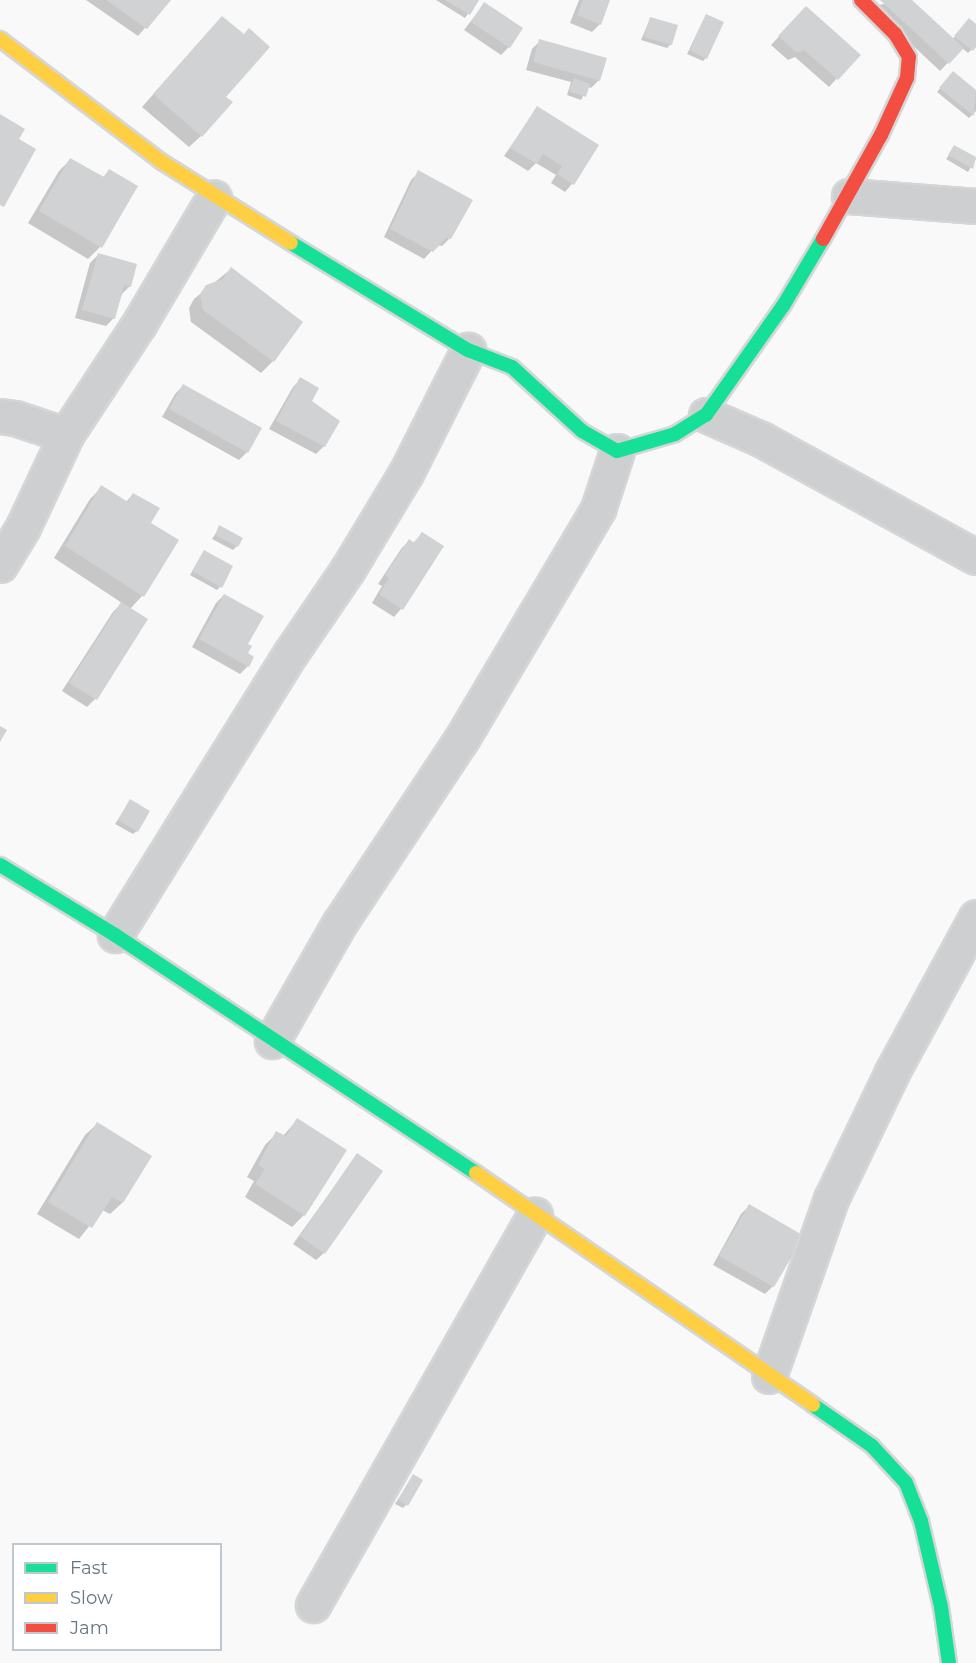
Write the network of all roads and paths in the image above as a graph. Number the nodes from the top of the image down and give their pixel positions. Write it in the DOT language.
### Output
graph roads {
  1 [pos="861,0"];
  2 [pos="0,39"];
  3 [pos="849,196"];
  4 [pos="214,197"];
  5 [pos="976,206"];
  6 [pos="468,350"];
  7 [pos="706,415"];
  8 [pos="0,416"];
  9 [pos="66,435"];
  10 [pos="617,451"];
  11 [pos="976,557"];
  12 [pos="0,565"];
  13 [pos="0,865"];
  14 [pos="976,917"];
  15 [pos="115,936"];
  16 [pos="967,962"];
  17 [pos="272,1041"];
  18 [pos="536,1215"];
  19 [pos="769,1376"];
  20 [pos="313,1605"];
  21 [pos="949,1663"];
  1 -- 3 [label="street"];
  2 -- 4 [label="street"];
  3 -- 5 [label="street"];
  3 -- 7 [label="street"];
  4 -- 6 [label="street"];
  4 -- 9 [label="street"];
  6 -- 10 [label="street"];
  6 -- 15 [label="street"];
  7 -- 10 [label="street"];
  7 -- 11 [label="street"];
  8 -- 9 [label="street"];
  9 -- 12 [label="street"];
  10 -- 17 [label="street"];
  13 -- 15 [label="street"];
  14 -- 16 [label="street"];
  15 -- 17 [label="street"];
  16 -- 19 [label="street"];
  17 -- 18 [label="street"];
  18 -- 19 [label="street"];
  18 -- 20 [label="street"];
  19 -- 21 [label="street"];
}
